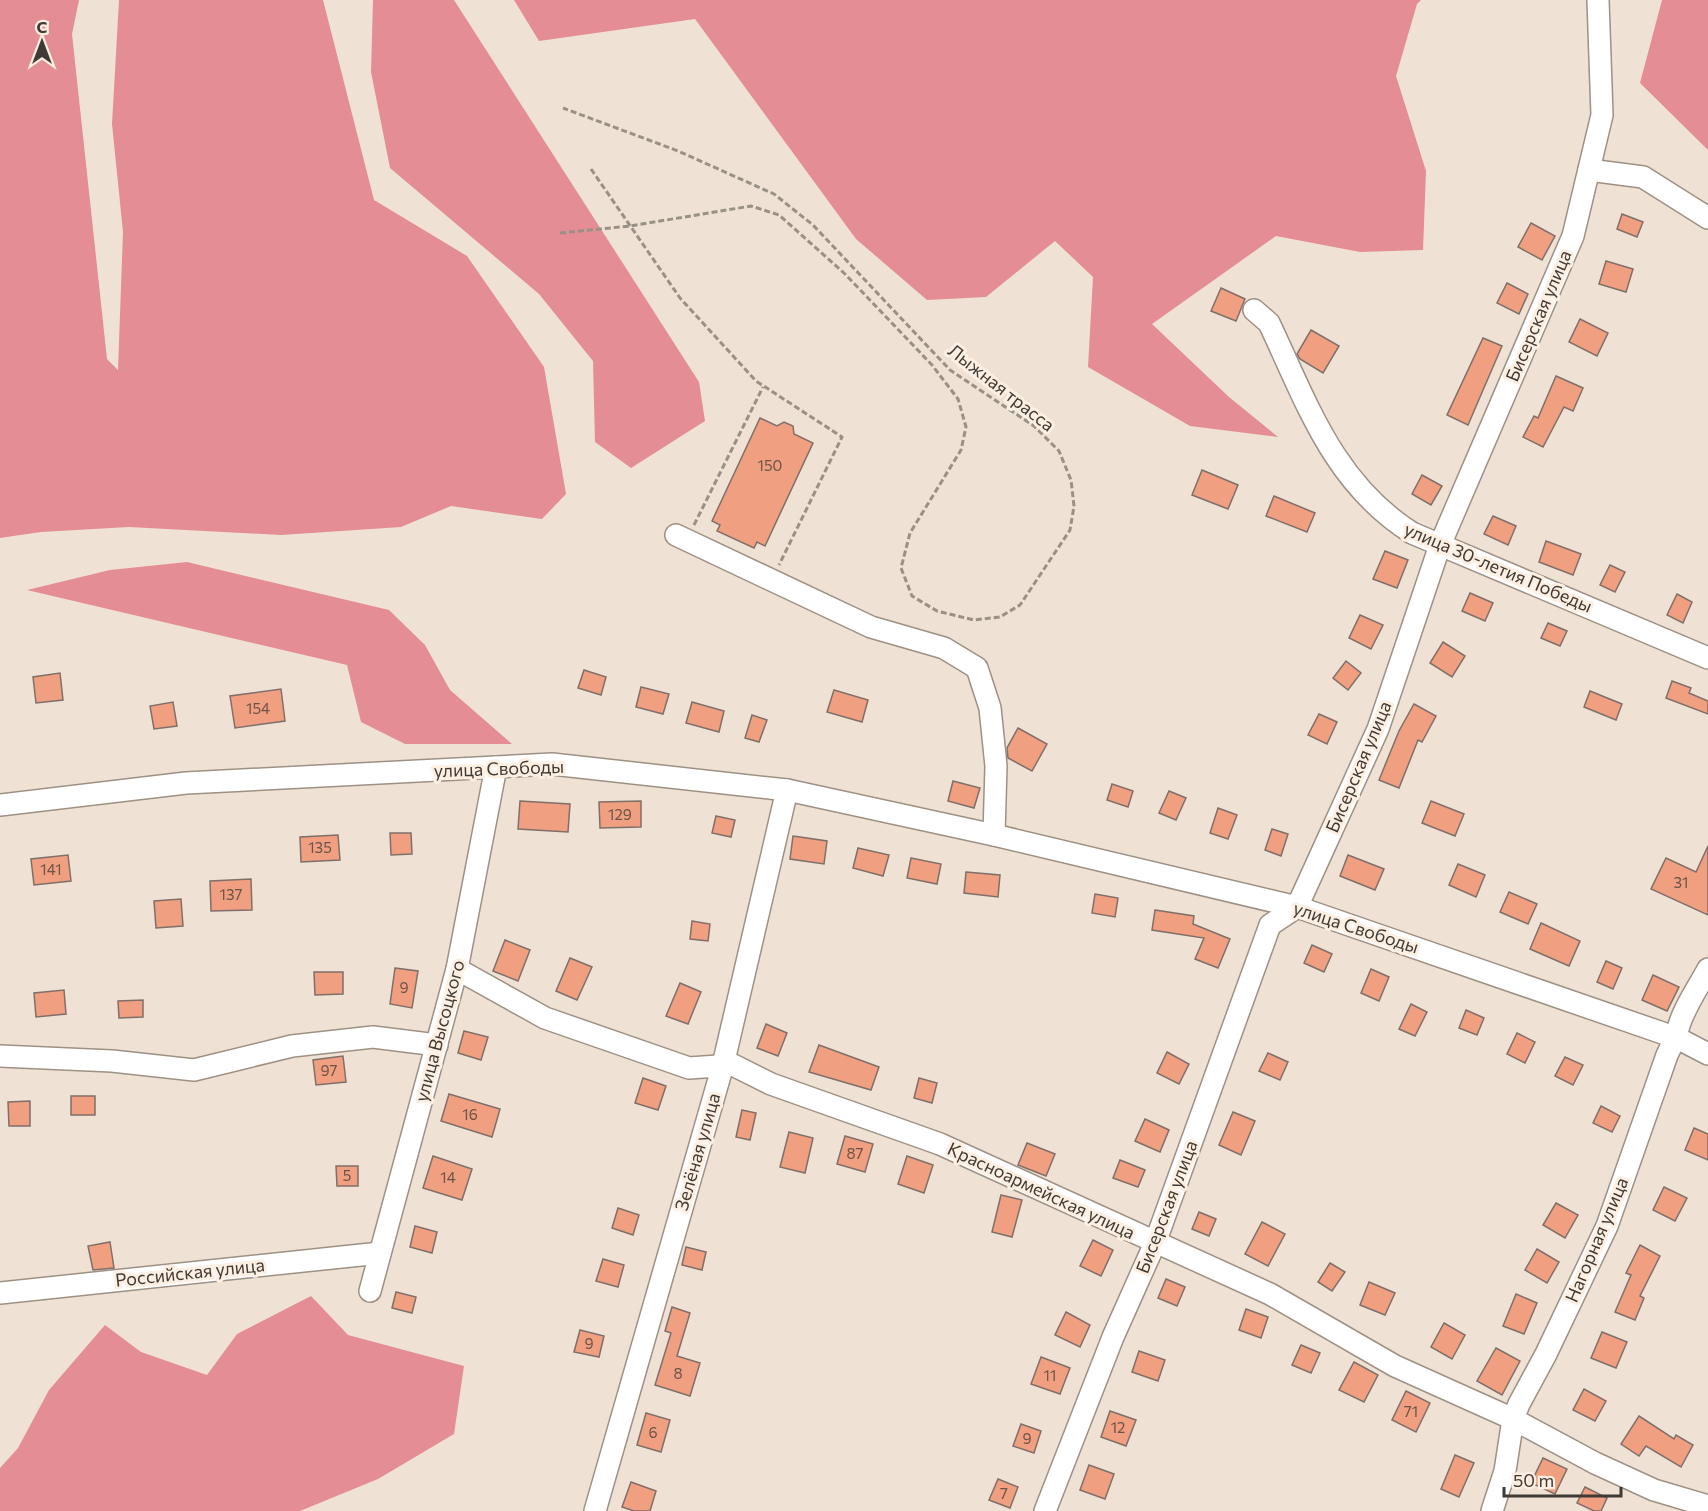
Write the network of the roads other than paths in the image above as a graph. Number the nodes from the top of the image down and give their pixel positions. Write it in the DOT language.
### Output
graph roads {
  1 [pos="1598,0"];
  2 [pos="1589,170"];
  3 [pos="1708,218"];
  4 [pos="1254,310"];
  5 [pos="681,538"];
  6 [pos="1440,545"];
  7 [pos="1708,658"];
  8 [pos="496,767"];
  9 [pos="787,790"];
  10 [pos="0,805"];
  11 [pos="994,835"];
  12 [pos="1297,908"];
  13 [pos="457,969"];
  14 [pos="1708,969"];
  15 [pos="1677,1038"];
  16 [pos="436,1045"];
  17 [pos="1708,1054"];
  18 [pos="0,1056"];
  19 [pos="723,1065"];
  20 [pos="1155,1243"];
  21 [pos="381,1253"];
  22 [pos="370,1291"];
  23 [pos="0,1293"];
  24 [pos="1513,1419"];
  25 [pos="1708,1506"];
  26 [pos="595,1511"];
  27 [pos="1045,1511"];
  28 [pos="1492,1511"];
  1 -- 2 [label="street, Бисерская улица"];
  2 -- 3 [label="street"];
  2 -- 6 [label="street, Бисерская улица"];
  4 -- 6 [label="street, улица 30-летия Победы"];
  5 -- 11 [label="street"];
  6 -- 7 [label="street, улица 30-летия Победы"];
  6 -- 12 [label="street, Бисерская улица"];
  8 -- 9 [label="street, улица Свободы"];
  8 -- 10 [label="street, улица Свободы"];
  8 -- 13 [label="street, улица Высоцкого"];
  9 -- 11 [label="street, улица Свободы"];
  9 -- 19 [label="street, Зелёная улица"];
  11 -- 12 [label="street, улица Свободы"];
  12 -- 15 [label="street, улица Свободы"];
  12 -- 20 [label="street, Бисерская улица"];
  13 -- 16 [label="street, улица Высоцкого"];
  13 -- 19 [label="street, Красноармейская улица"];
  14 -- 15 [label="street, Нагорная улица"];
  15 -- 17 [label="street, улица Свободы"];
  15 -- 24 [label="street, Нагорная улица"];
  16 -- 18 [label="street"];
  16 -- 21 [label="street, улица Высоцкого"];
  19 -- 20 [label="street, Красноармейская улица"];
  19 -- 26 [label="street, Зелёная улица"];
  20 -- 24 [label="street, Красноармейская улица"];
  20 -- 27 [label="street, Бисерская улица"];
  21 -- 22 [label="street, улица Высоцкого"];
  21 -- 23 [label="street, Российская улица"];
  24 -- 25 [label="street, Красноармейская улица"];
  24 -- 28 [label="street, Нагорная улица"];
}
